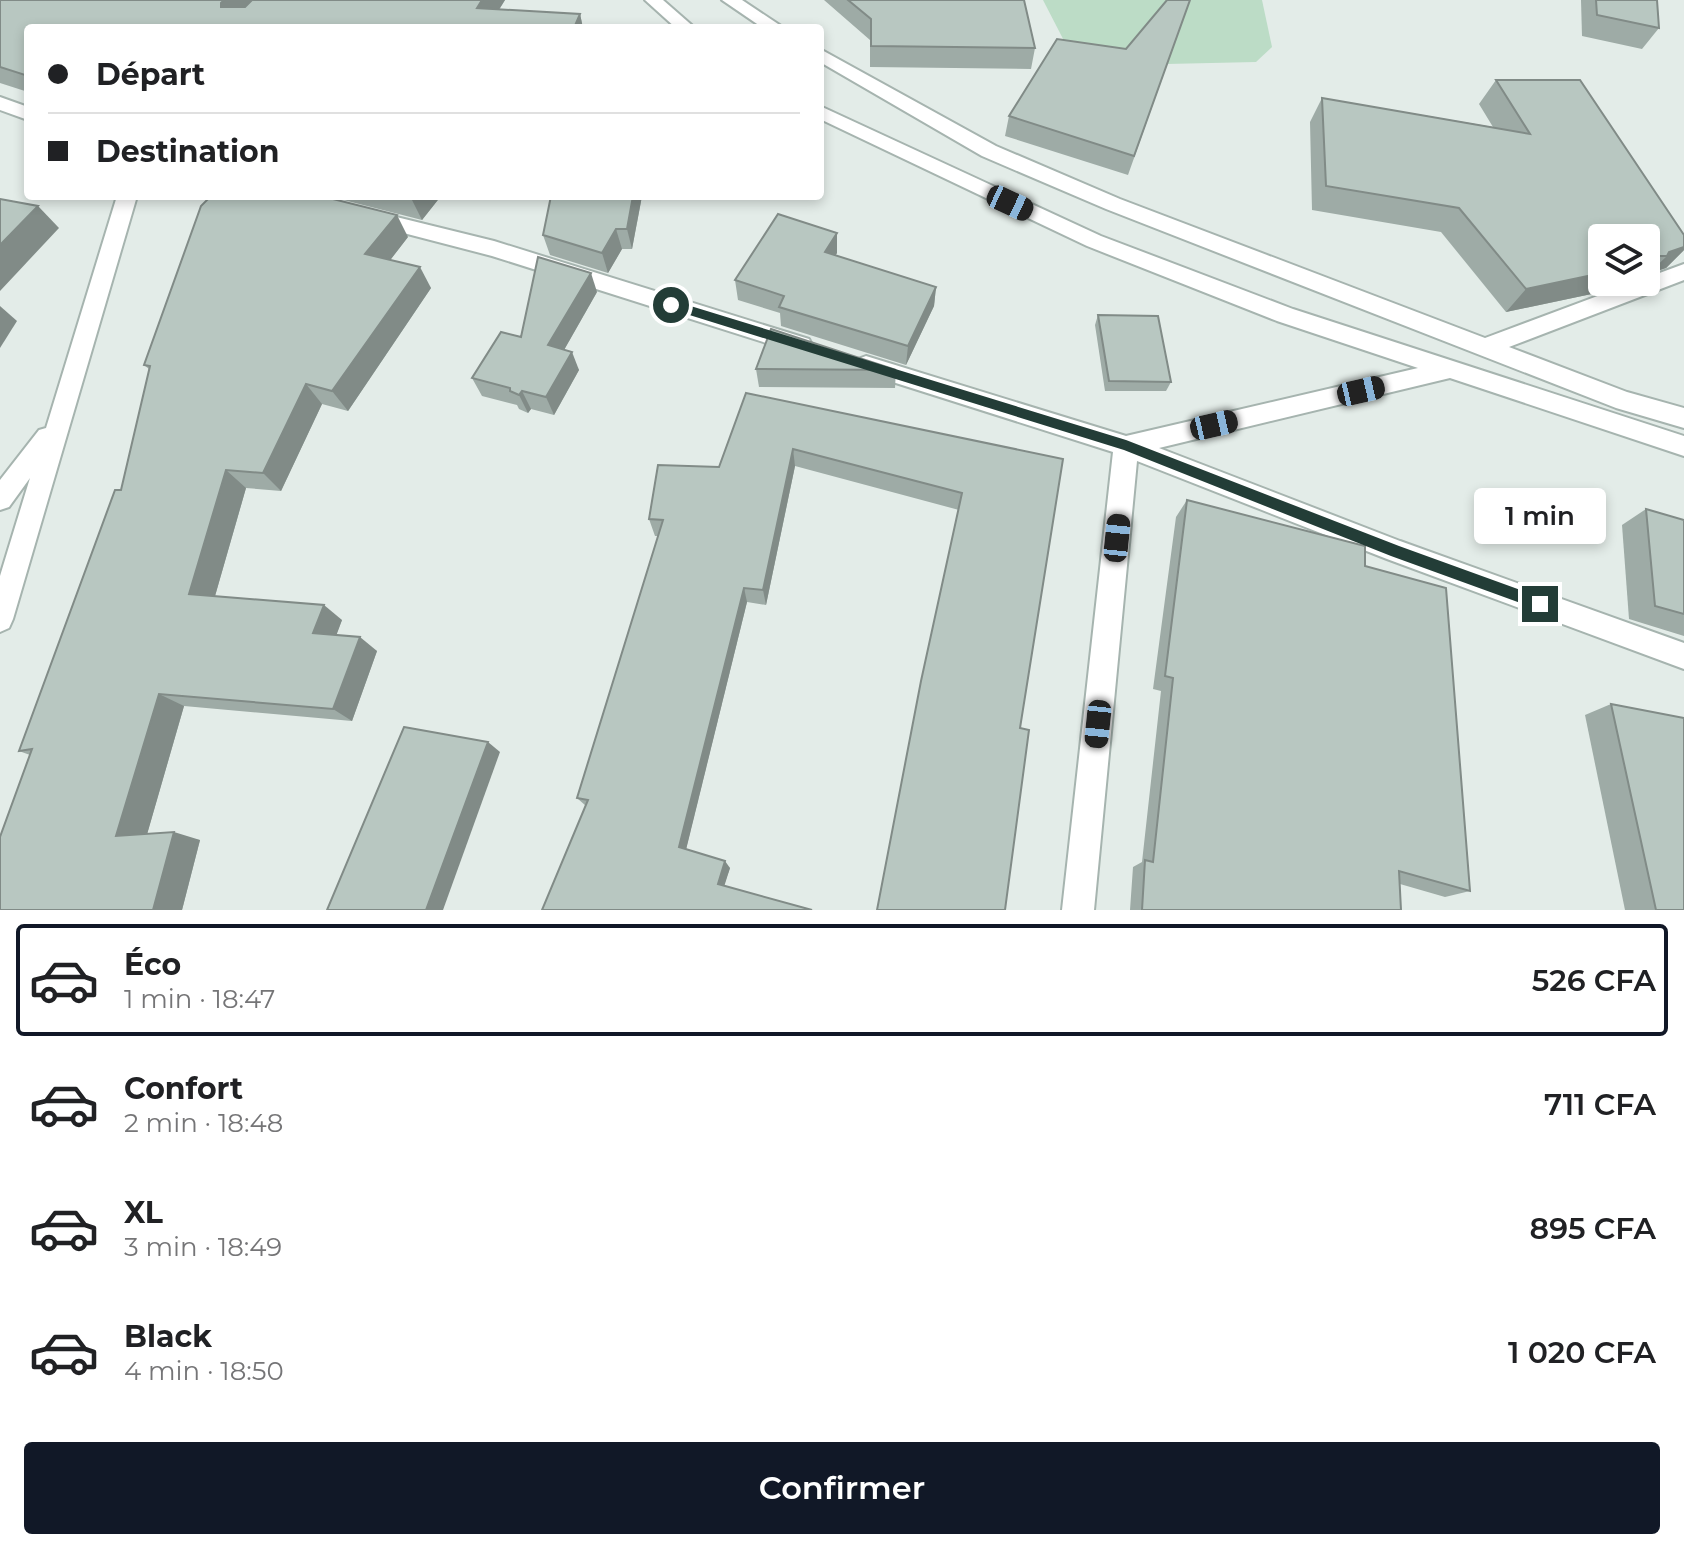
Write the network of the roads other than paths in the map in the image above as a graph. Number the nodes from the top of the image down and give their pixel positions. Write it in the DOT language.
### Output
graph roads {
  1 [pos="653,0"];
  2 [pos="730,0"];
  3 [pos="681,24"];
  4 [pos="769,24"];
  5 [pos="824,57"];
  6 [pos="0,103"];
  7 [pos="24,112"];
  8 [pos="824,114"];
  9 [pos="126,200"];
  10 [pos="347,211"];
  11 [pos="1684,272"];
  12 [pos="1486,347"];
  13 [pos="819,351"];
  14 [pos="848,360"];
  15 [pos="1448,370"];
  16 [pos="1684,418"];
  17 [pos="56,426"];
  18 [pos="1126,446"];
  19 [pos="1684,446"];
  20 [pos="0,499"];
  21 [pos="0,619"];
  22 [pos="1684,656"];
  23 [pos="1078,910"];
  1 -- 3 [label="street"];
  2 -- 4 [label="street"];
  5 -- 12 [label="street"];
  6 -- 7 [label="street"];
  8 -- 15 [label="street"];
  9 -- 17 [label="street"];
  10 -- 13 [label="street"];
  11 -- 12 [label="street"];
  12 -- 16 [label="street"];
  14 -- 18 [label="street"];
  15 -- 18 [label="street"];
  15 -- 19 [label="street"];
  17 -- 20 [label="street"];
  17 -- 21 [label="street"];
  18 -- 22 [label="street"];
  18 -- 23 [label="street"];
}
